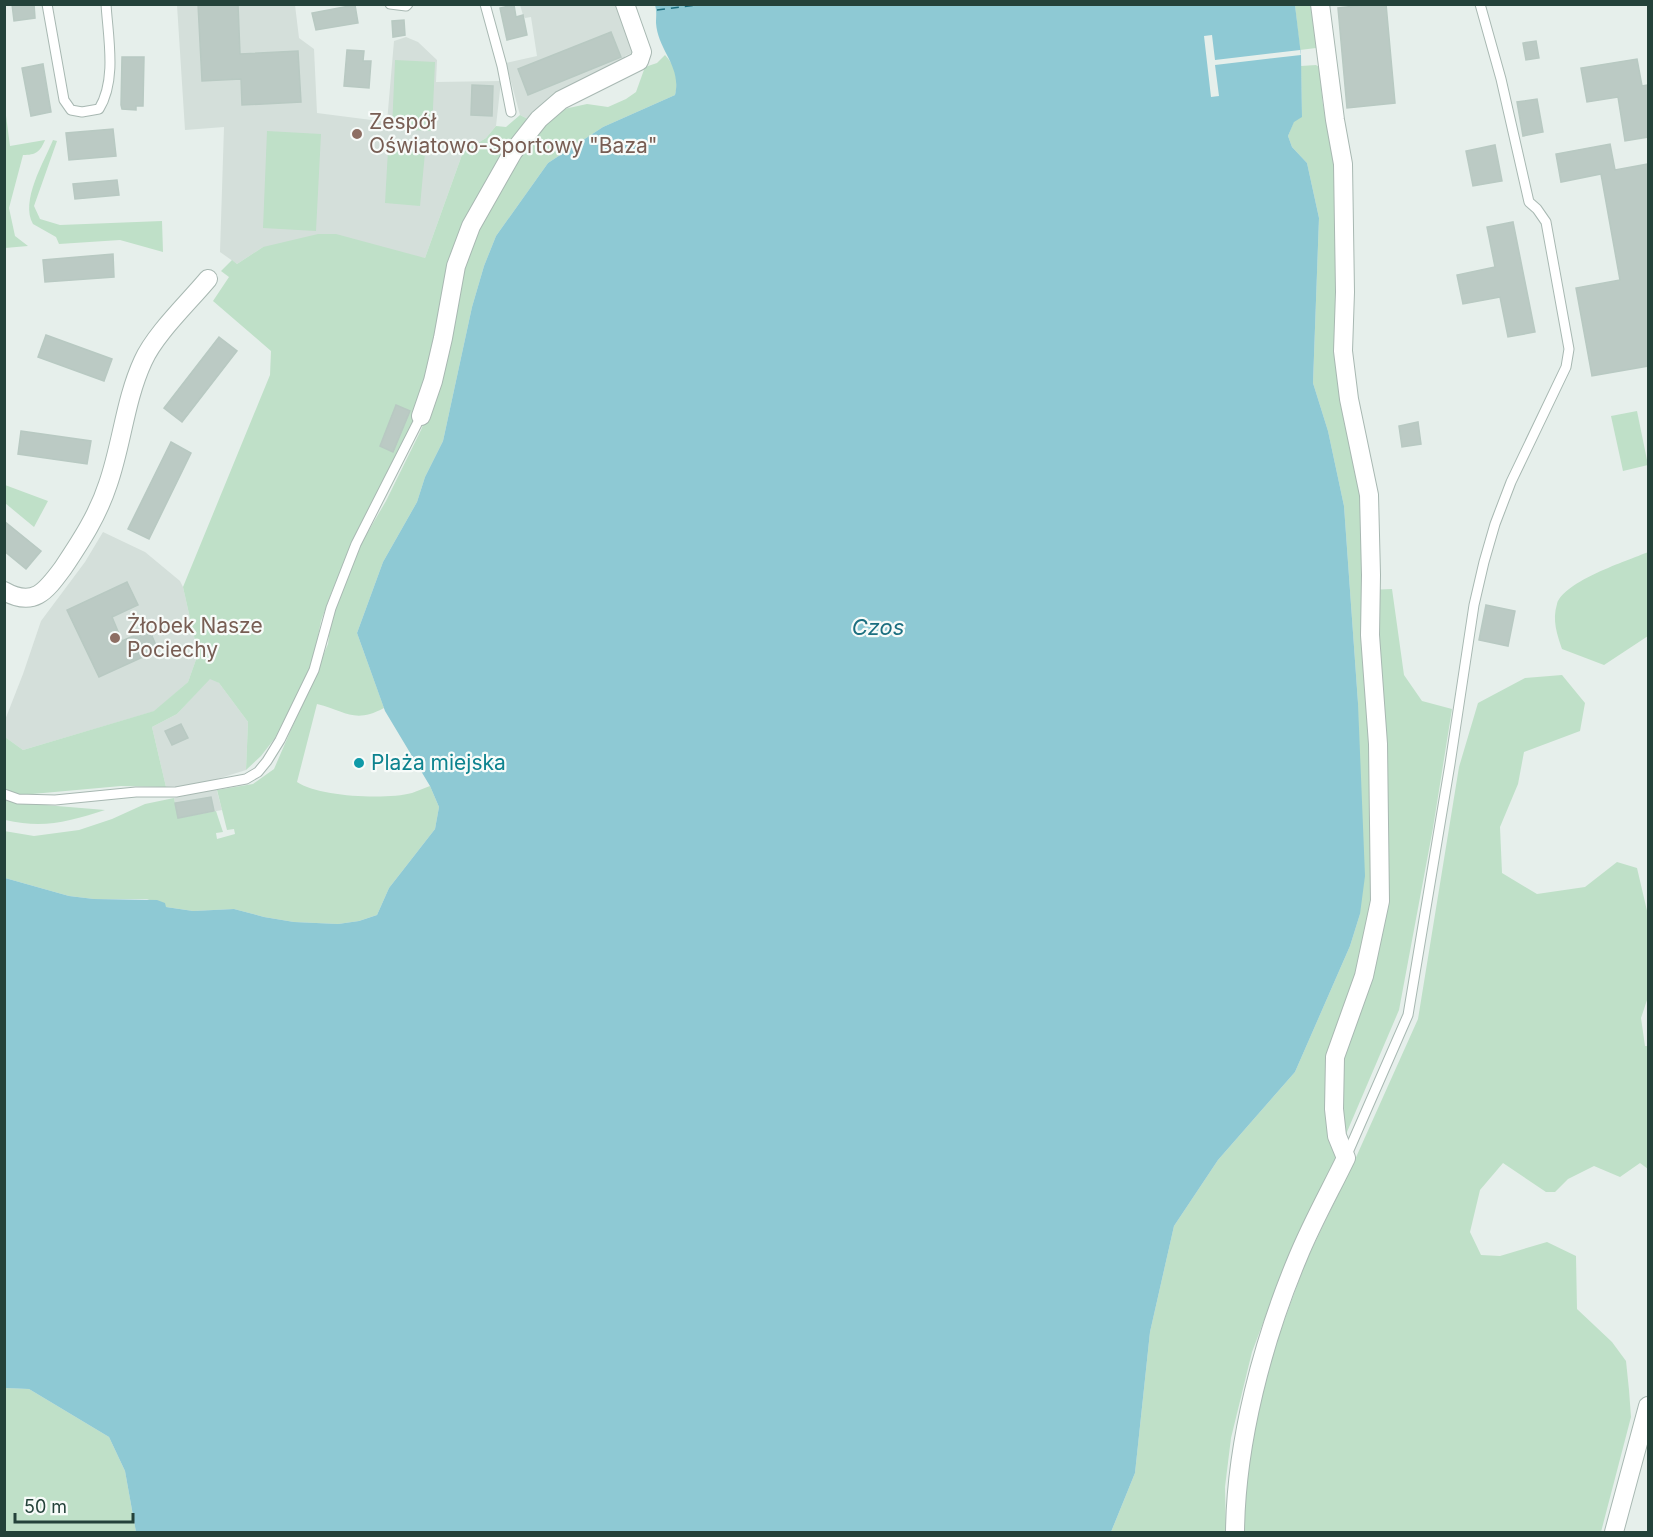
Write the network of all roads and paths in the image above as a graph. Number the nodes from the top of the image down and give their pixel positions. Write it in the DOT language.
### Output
graph roads {
  1 [pos="48,4"];
  2 [pos="106,4"];
  3 [pos="390,4"];
  4 [pos="408,4"];
  5 [pos="485,4"];
  6 [pos="625,4"];
  7 [pos="1320,4"];
  8 [pos="1480,4"];
  9 [pos="511,112"];
  10 [pos="208,279"];
  11 [pos="422,416"];
  12 [pos="4,591"];
  13 [pos="4,795"];
  14 [pos="1346,1158"];
  15 [pos="1648,1406"];
  16 [pos="1235,1533"];
  17 [pos="1614,1533"];
  1 -- 2 [label="lane"];
  3 -- 4 [label="lane"];
  5 -- 9 [label="lane"];
  6 -- 11 [label="street"];
  7 -- 14 [label="street"];
  8 -- 14 [label="lane"];
  10 -- 12 [label="street"];
  11 -- 13 [label="lane"];
  14 -- 16 [label="street"];
  15 -- 17 [label="street"];
}
